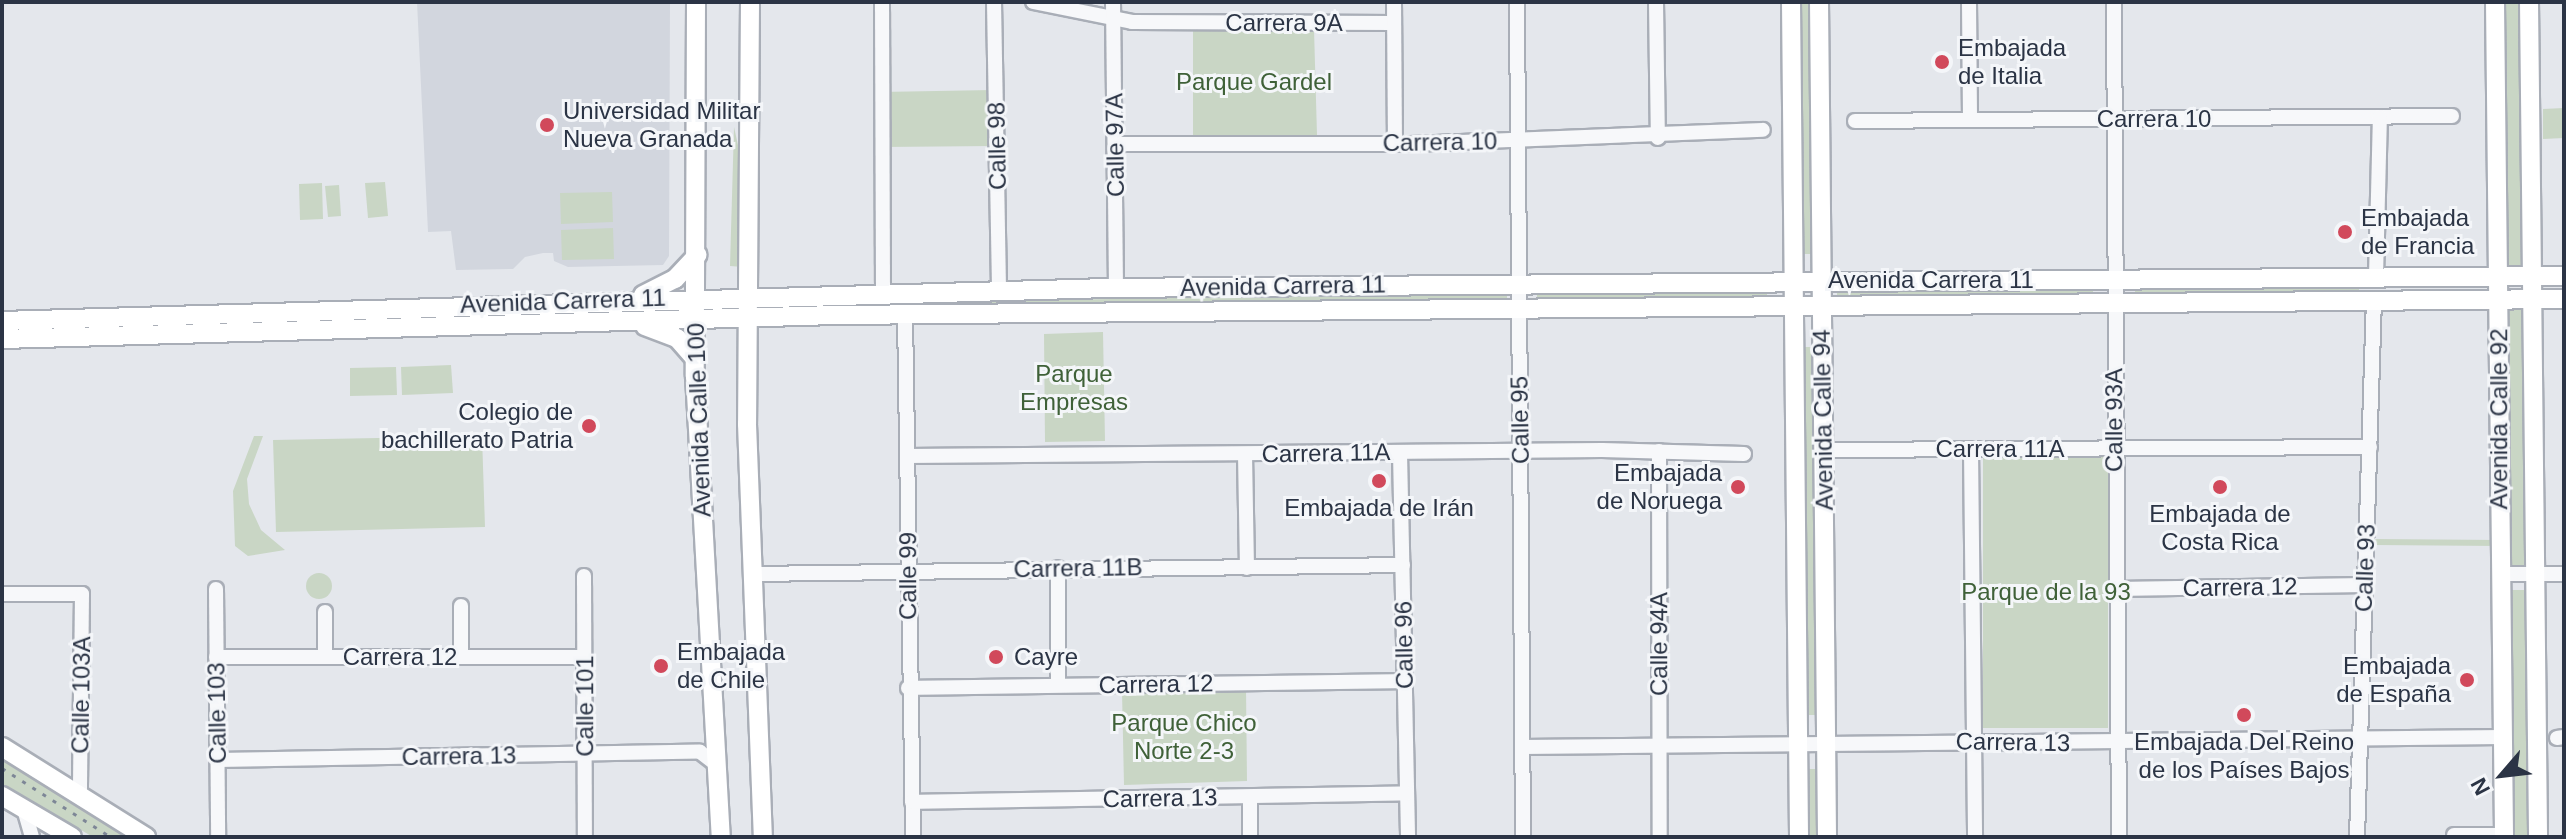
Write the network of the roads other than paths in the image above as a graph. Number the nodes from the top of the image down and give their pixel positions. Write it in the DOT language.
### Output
graph roads {
  1 [pos="696,2"];
  2 [pos="750,2"];
  3 [pos="882,2"];
  4 [pos="994,2"];
  5 [pos="1033,2"];
  6 [pos="1113,2"];
  7 [pos="1394,2"];
  8 [pos="1517,2"];
  9 [pos="1656,2"];
  10 [pos="1791,2"];
  11 [pos="1819,2"];
  12 [pos="1969,2"];
  13 [pos="2114,2"];
  14 [pos="2495,2"];
  15 [pos="2529,2"];
  16 [pos="1113,21"];
  17 [pos="1393,23"];
  18 [pos="2452,116"];
  19 [pos="2380,117"];
  20 [pos="2115,119"];
  21 [pos="1970,120"];
  22 [pos="1855,121"];
  23 [pos="1763,130"];
  24 [pos="1658,138"];
  25 [pos="1518,141"];
  26 [pos="1117,144"];
  27 [pos="1395,144"];
  28 [pos="697,255"];
  29 [pos="2499,276"];
  30 [pos="2532,276"];
  31 [pos="2564,276"];
  32 [pos="2376,277"];
  33 [pos="2114,279"];
  34 [pos="1794,280"];
  35 [pos="1822,280"];
  36 [pos="1519,283"];
  37 [pos="1116,288"];
  38 [pos="999,290"];
  39 [pos="883,292"];
  40 [pos="748,296"];
  41 [pos="696,297"];
  42 [pos="631,299"];
  43 [pos="2374,299"];
  44 [pos="2532,299"];
  45 [pos="2564,299"];
  46 [pos="2498,300"];
  47 [pos="1794,302"];
  48 [pos="1822,302"];
  49 [pos="2114,303"];
  50 [pos="1519,305"];
  51 [pos="905,314"];
  52 [pos="748,317"];
  53 [pos="696,319"];
  54 [pos="2,321"];
  55 [pos="622,321"];
  56 [pos="2,339"];
  57 [pos="695,359"];
  58 [pos="2370,447"];
  59 [pos="2115,448"];
  60 [pos="1971,449"];
  61 [pos="1823,450"];
  62 [pos="1659,451"];
  63 [pos="1400,453"];
  64 [pos="1520,453"];
  65 [pos="1245,454"];
  66 [pos="1744,454"];
  67 [pos="907,456"];
  68 [pos="1403,565"];
  69 [pos="1058,568"];
  70 [pos="1247,568"];
  71 [pos="908,570"];
  72 [pos="753,574"];
  73 [pos="2501,574"];
  74 [pos="2535,574"];
  75 [pos="2564,574"];
  76 [pos="584,576"];
  77 [pos="2365,585"];
  78 [pos="216,589"];
  79 [pos="2116,589"];
  80 [pos="2,594"];
  81 [pos="461,606"];
  82 [pos="325,612"];
  83 [pos="216,657"];
  84 [pos="325,657"];
  85 [pos="461,657"];
  86 [pos="584,657"];
  87 [pos="1404,681"];
  88 [pos="1058,685"];
  89 [pos="908,688"];
  90 [pos="2503,737"];
  91 [pos="2360,739"];
  92 [pos="1972,741"];
  93 [pos="1798,742"];
  94 [pos="1826,742"];
  95 [pos="1660,744"];
  96 [pos="2117,745"];
  97 [pos="2,747"];
  98 [pos="1522,747"];
  99 [pos="585,754"];
  100 [pos="710,756"];
  101 [pos="218,760"];
  102 [pos="1407,793"];
  103 [pos="80,795"];
  104 [pos="2,796"];
  105 [pos="1250,797"];
  106 [pos="912,802"];
  107 [pos="24,809"];
  108 [pos="2454,835"];
  109 [pos="65,836"];
  110 [pos="2504,836"];
  111 [pos="32,837"];
  112 [pos="146,837"];
  113 [pos="218,837"];
  114 [pos="585,837"];
  115 [pos="721,837"];
  116 [pos="766,837"];
  117 [pos="913,837"];
  118 [pos="1250,837"];
  119 [pos="1408,837"];
  120 [pos="1523,837"];
  121 [pos="1660,837"];
  122 [pos="1799,837"];
  123 [pos="1827,837"];
  124 [pos="1975,837"];
  125 [pos="2119,837"];
  126 [pos="2357,837"];
  127 [pos="2538,837"];
  1 -- 28 [label="main road, Avenida Calle 100"];
  2 -- 40 [label="main road, Avenida Calle 100"];
  3 -- 39 [label="street"];
  4 -- 38 [label="street, Calle 98"];
  5 -- 16 [label="street, Carrera 9A"];
  6 -- 16 [label="street, Calle 97A"];
  7 -- 17 [label="street"];
  8 -- 25 [label="street, Calle 95"];
  9 -- 24 [label="street"];
  10 -- 34 [label="main road, Avenida Calle 94"];
  11 -- 35 [label="main road, Avenida Calle 94"];
  12 -- 21 [label="street"];
  13 -- 20 [label="street, Calle 93A"];
  14 -- 29 [label="main road, Avenida Calle 92"];
  15 -- 30 [label="main road, Avenida Calle 92"];
  16 -- 17 [label="street, Carrera 9A"];
  16 -- 26 [label="street, Calle 97A"];
  17 -- 27 [label="street"];
  18 -- 19 [label="street, Carrera 10"];
  19 -- 20 [label="street, Carrera 10"];
  19 -- 32 [label="street"];
  20 -- 21 [label="street, Carrera 10"];
  20 -- 33 [label="street, Calle 93A"];
  21 -- 22 [label="street, Carrera 10"];
  23 -- 24 [label="street, Carrera 10"];
  24 -- 25 [label="street, Carrera 10"];
  25 -- 27 [label="street, Carrera 10"];
  25 -- 36 [label="street, Calle 95"];
  26 -- 27 [label="street, Carrera 10"];
  26 -- 37 [label="street, Calle 97A"];
  28 -- 41 [label="main road, Avenida Calle 100"];
  28 -- 42 [label="main road"];
  29 -- 30 [label="main road, Avenida Carrera 11"];
  29 -- 32 [label="main road, Avenida Carrera 11"];
  29 -- 46 [label="main road, Avenida Calle 92"];
  30 -- 31 [label="main road, Avenida Carrera 11"];
  30 -- 44 [label="main road, Avenida Calle 92"];
  32 -- 33 [label="main road, Avenida Carrera 11"];
  33 -- 35 [label="main road, Avenida Carrera 11"];
  33 -- 49 [label="street, Calle 93A"];
  34 -- 35 [label="main road, Avenida Carrera 11"];
  34 -- 36 [label="main road, Avenida Carrera 11"];
  34 -- 47 [label="main road, Avenida Calle 94"];
  35 -- 48 [label="main road, Avenida Calle 94"];
  36 -- 37 [label="main road, Avenida Carrera 11"];
  36 -- 50 [label="street, Calle 95"];
  37 -- 38 [label="main road, Avenida Carrera 11"];
  38 -- 39 [label="main road, Avenida Carrera 11"];
  39 -- 40 [label="main road, Avenida Carrera 11"];
  40 -- 41 [label="main road, Avenida Carrera 11"];
  40 -- 52 [label="main road, Avenida Calle 100"];
  41 -- 42 [label="main road, Avenida Carrera 11"];
  41 -- 53 [label="main road, Avenida Calle 100"];
  42 -- 54 [label="main road, Avenida Carrera 11"];
  43 -- 46 [label="main road, Avenida Carrera 11"];
  43 -- 49 [label="main road, Avenida Carrera 11"];
  43 -- 58 [label="street, Calle 93"];
  44 -- 45 [label="main road, Avenida Carrera 11"];
  44 -- 46 [label="main road, Avenida Carrera 11"];
  44 -- 74 [label="main road, Avenida Calle 92"];
  46 -- 73 [label="main road, Avenida Calle 92"];
  47 -- 48 [label="main road, Avenida Carrera 11"];
  47 -- 50 [label="main road, Avenida Carrera 11"];
  47 -- 93 [label="main road, Avenida Calle 94"];
  48 -- 49 [label="main road, Avenida Carrera 11"];
  48 -- 61 [label="main road, Avenida Calle 94"];
  49 -- 59 [label="street, Calle 93A"];
  50 -- 51 [label="main road, Avenida Carrera 11"];
  50 -- 64 [label="street, Calle 95"];
  51 -- 52 [label="main road, Avenida Carrera 11"];
  51 -- 67 [label="street, Calle 99"];
  52 -- 53 [label="main road, Avenida Carrera 11"];
  52 -- 72 [label="main road, Avenida Calle 100"];
  53 -- 55 [label="main road, Avenida Carrera 11"];
  53 -- 57 [label="main road, Avenida Calle 100"];
  55 -- 56 [label="main road, Avenida Carrera 11"];
  55 -- 57 [label="main road"];
  57 -- 100 [label="main road, Avenida Calle 100"];
  58 -- 59 [label="street, Carrera 11A"];
  58 -- 77 [label="street, Calle 93"];
  59 -- 60 [label="street, Carrera 11A"];
  59 -- 79 [label="street, Calle 93A"];
  60 -- 61 [label="street, Carrera 11A"];
  60 -- 92 [label="street"];
  61 -- 94 [label="main road, Avenida Calle 94"];
  62 -- 64 [label="street, Carrera 11A"];
  62 -- 66 [label="street, Carrera 11A"];
  62 -- 95 [label="street, Calle 94A"];
  63 -- 64 [label="street, Carrera 11A"];
  63 -- 65 [label="street, Carrera 11A"];
  63 -- 68 [label="street, Calle 96"];
  64 -- 98 [label="street, Calle 95"];
  65 -- 67 [label="street, Carrera 11A"];
  65 -- 70 [label="street"];
  67 -- 71 [label="street, Calle 99"];
  68 -- 70 [label="street, Carrera 11B"];
  68 -- 87 [label="street, Calle 96"];
  69 -- 70 [label="street, Carrera 11B"];
  69 -- 71 [label="street, Carrera 11B"];
  69 -- 88 [label="street"];
  71 -- 72 [label="street, Carrera 11B"];
  71 -- 89 [label="street, Calle 99"];
  72 -- 116 [label="main road, Avenida Calle 100"];
  73 -- 74 [label="street"];
  73 -- 90 [label="main road, Avenida Calle 92"];
  74 -- 75 [label="street"];
  74 -- 127 [label="main road, Avenida Calle 92"];
  76 -- 86 [label="street, Calle 101"];
  77 -- 79 [label="street, Carrera 12"];
  77 -- 91 [label="street, Calle 93"];
  78 -- 83 [label="street, Calle 103"];
  79 -- 96 [label="street, Calle 93A"];
  80 -- 103 [label="street, Calle 103A"];
  81 -- 85 [label="street"];
  82 -- 84 [label="street"];
  83 -- 84 [label="street, Carrera 12"];
  83 -- 101 [label="street, Calle 103"];
  84 -- 85 [label="street, Carrera 12"];
  85 -- 86 [label="street, Carrera 12"];
  86 -- 99 [label="street, Calle 101"];
  87 -- 88 [label="street, Carrera 12"];
  87 -- 102 [label="street, Calle 96"];
  88 -- 89 [label="street, Carrera 12"];
  89 -- 106 [label="street, Calle 99"];
  90 -- 91 [label="street, Carrera 13"];
  90 -- 110 [label="main road, Avenida Calle 92"];
  91 -- 96 [label="street, Carrera 13"];
  91 -- 126 [label="street, Calle 93"];
  92 -- 94 [label="street, Carrera 13"];
  92 -- 96 [label="street, Carrera 13"];
  92 -- 124 [label="street"];
  93 -- 94 [label="street, Carrera 13"];
  93 -- 95 [label="street, Carrera 13"];
  93 -- 122 [label="main road, Avenida Calle 94"];
  94 -- 123 [label="main road, Avenida Calle 94"];
  95 -- 98 [label="street, Carrera 13"];
  95 -- 121 [label="street, Calle 94A"];
  96 -- 125 [label="street, Calle 93A"];
  97 -- 103 [label="main road"];
  98 -- 120 [label="street, Calle 95"];
  99 -- 100 [label="street, Carrera 13"];
  99 -- 101 [label="street, Carrera 13"];
  99 -- 114 [label="street, Calle 101"];
  100 -- 115 [label="main road, Avenida Calle 100"];
  101 -- 113 [label="street, Calle 103"];
  102 -- 105 [label="street, Carrera 13"];
  102 -- 119 [label="street, Calle 96"];
  103 -- 112 [label="main road"];
  104 -- 107 [label="main road"];
  105 -- 106 [label="street, Carrera 13"];
  105 -- 118 [label="street"];
  106 -- 117 [label="street, Calle 99"];
  107 -- 109 [label="main road"];
  107 -- 111 [label="street"];
  108 -- 110 [label="street"];
}
